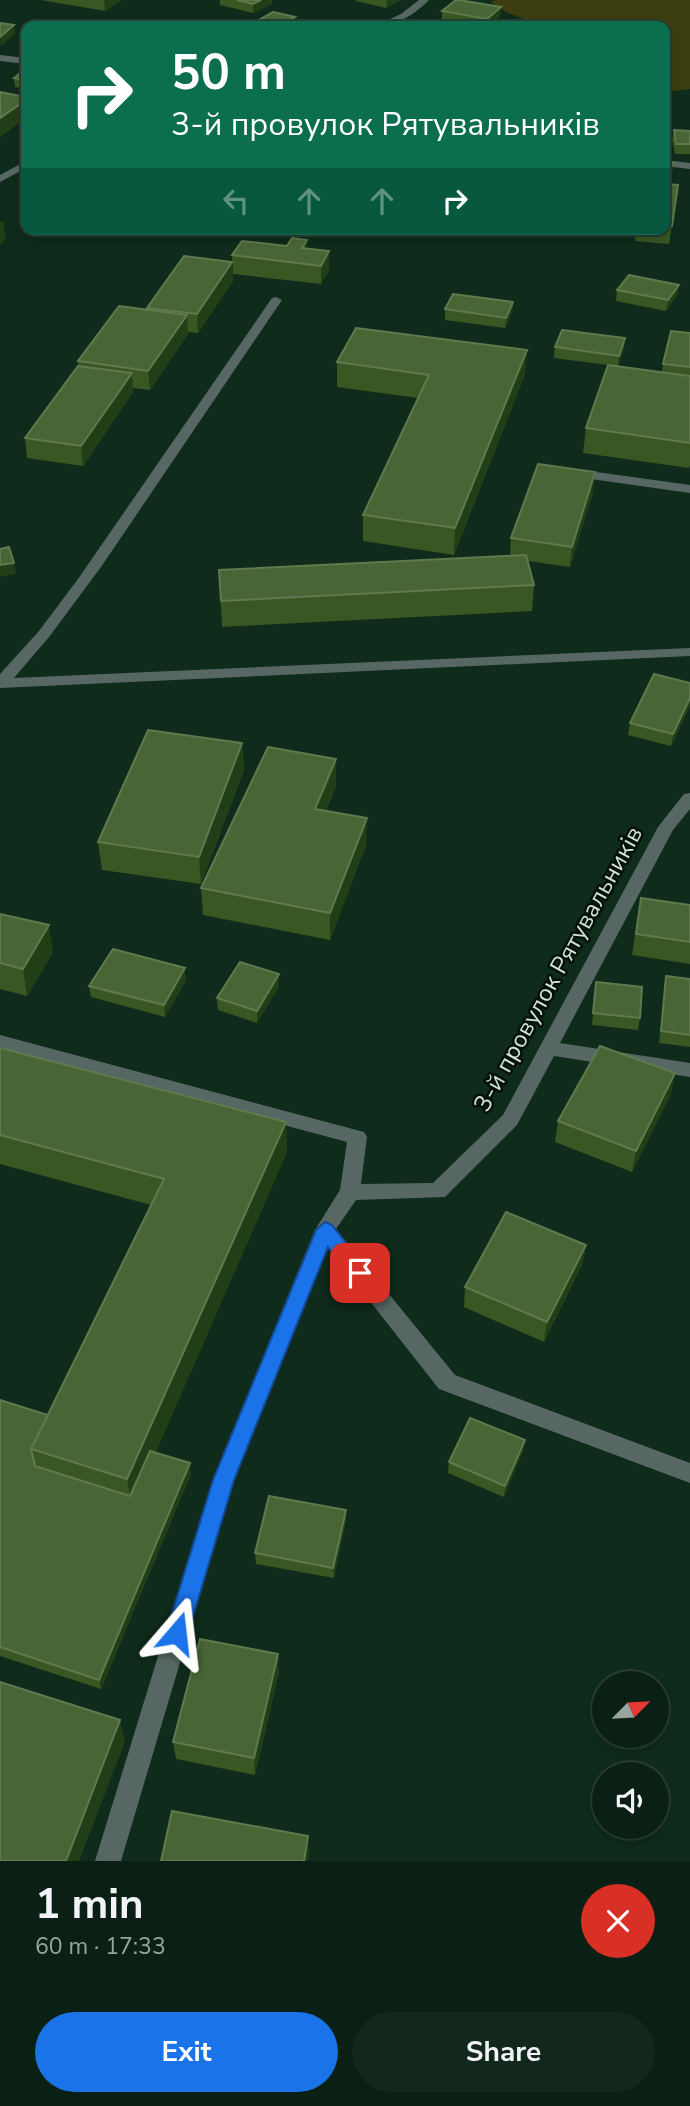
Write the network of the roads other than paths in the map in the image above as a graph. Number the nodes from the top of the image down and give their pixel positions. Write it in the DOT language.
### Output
graph roads {
  1 [pos="425,0"];
  2 [pos="392,21"];
  3 [pos="0,58"];
  4 [pos="21,60"];
  5 [pos="670,164"];
  6 [pos="0,166"];
  7 [pos="690,166"];
  8 [pos="21,167"];
  9 [pos="0,179"];
  10 [pos="276,300"];
  11 [pos="589,475"];
  12 [pos="690,489"];
  13 [pos="690,652"];
  14 [pos="0,683"];
  15 [pos="690,798"];
  16 [pos="0,1042"];
  17 [pos="549,1048"];
  18 [pos="690,1070"];
  19 [pos="350,1192"];
  20 [pos="325,1230"];
  21 [pos="690,1473"];
  22 [pos="108,1861"];
  1 -- 2 [label="street"];
  3 -- 4 [label="street"];
  5 -- 7 [label="street"];
  6 -- 8 [label="street"];
  8 -- 9 [label="street"];
  10 -- 14 [label="street"];
  11 -- 12 [label="street"];
  13 -- 14 [label="street"];
  15 -- 17 [label="street, 3-й провулок Рятувальників"];
  16 -- 19 [label="street"];
  17 -- 18 [label="street"];
  17 -- 19 [label="street, 3-й провулок Рятувальників"];
  19 -- 20 [label="street"];
  20 -- 21 [label="street"];
  20 -- 22 [label="street"];
}
